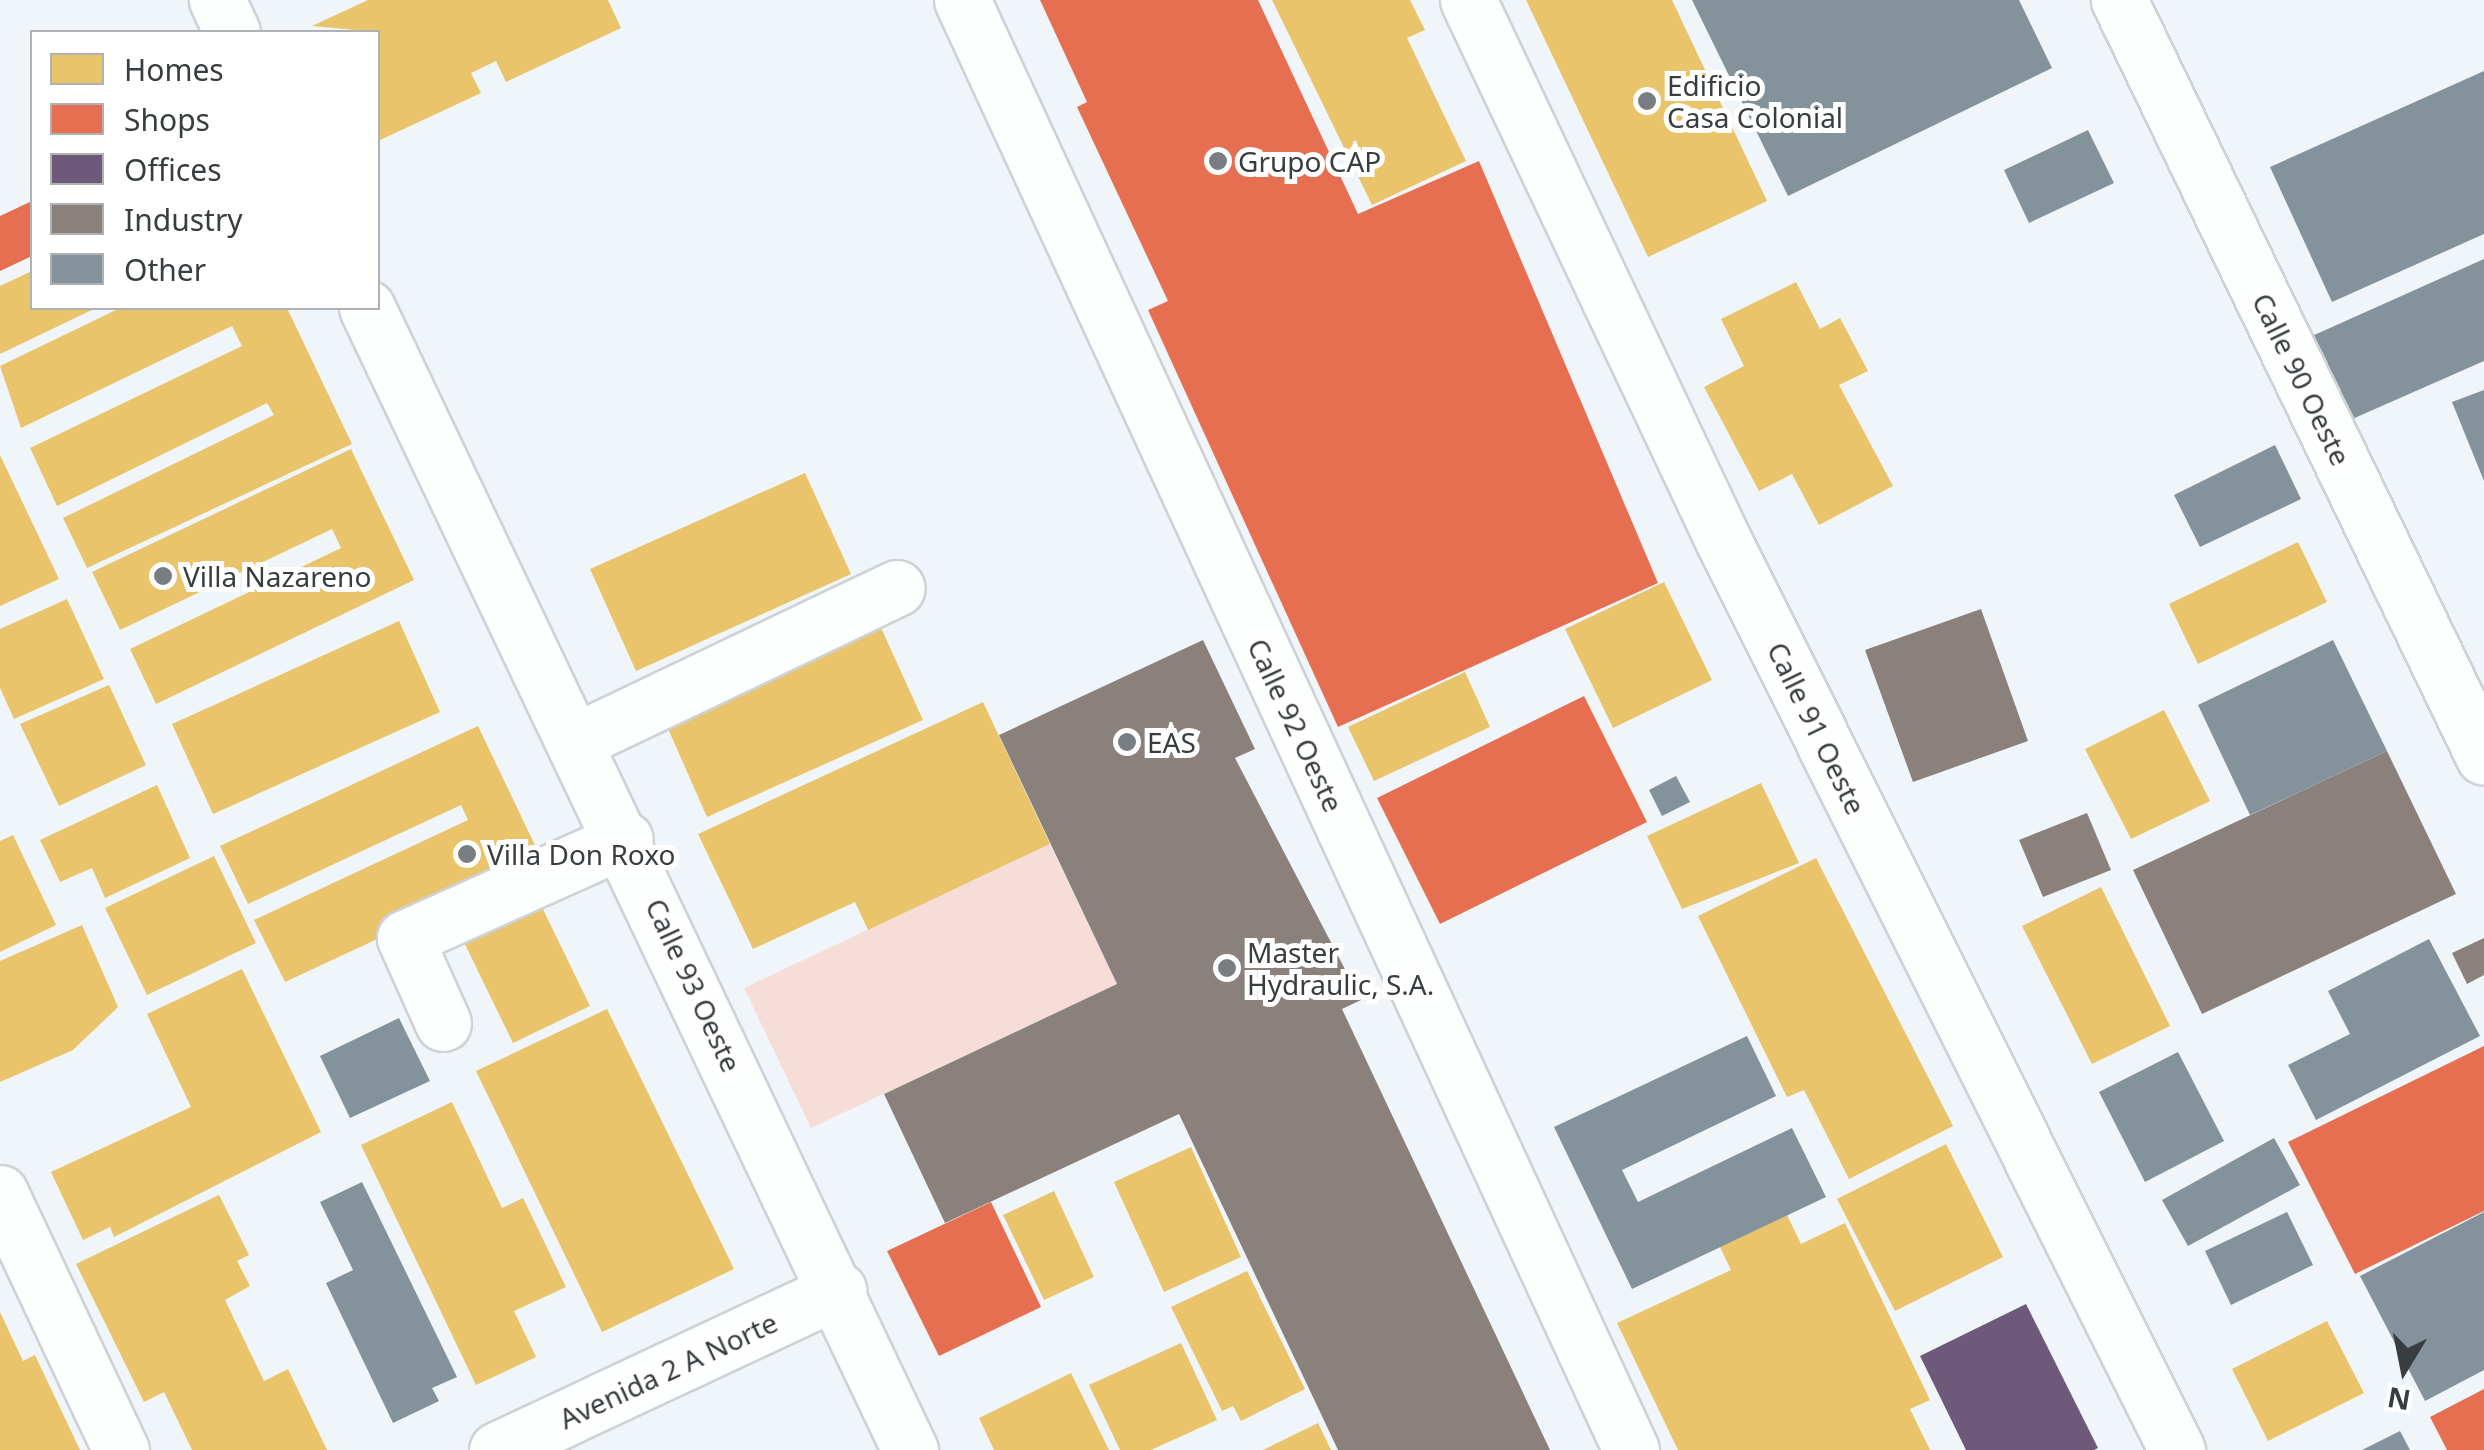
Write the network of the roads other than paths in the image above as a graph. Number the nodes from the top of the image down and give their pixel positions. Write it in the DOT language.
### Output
graph roads {
  1 [pos="216,0"];
  2 [pos="962,0"];
  3 [pos="1468,0"];
  4 [pos="2119,0"];
  5 [pos="231,30"];
  6 [pos="368,310"];
  7 [pos="897,588"];
  8 [pos="578,740"];
  9 [pos="2484,758"];
  10 [pos="624,839"];
  11 [pos="444,1023"];
  12 [pos="0,1193"];
  13 [pos="838,1290"];
  14 [pos="896,1445"];
  15 [pos="121,1450"];
  16 [pos="497,1450"];
  17 [pos="1630,1450"];
  18 [pos="2177,1450"];
  1 -- 5 [label="street"];
  2 -- 17 [label="street, Calle 92 Oeste"];
  3 -- 18 [label="street, Calle 91 Oeste"];
  4 -- 9 [label="street, Calle 90 Oeste"];
  6 -- 8 [label="street, Calle 93 Oeste"];
  7 -- 8 [label="street"];
  8 -- 10 [label="street, Calle 93 Oeste"];
  10 -- 11 [label="street"];
  10 -- 13 [label="street, Calle 93 Oeste"];
  12 -- 15 [label="street"];
  13 -- 14 [label="street, Calle 93 Oeste"];
  13 -- 16 [label="street, Avenida 2 A Norte"];
}
